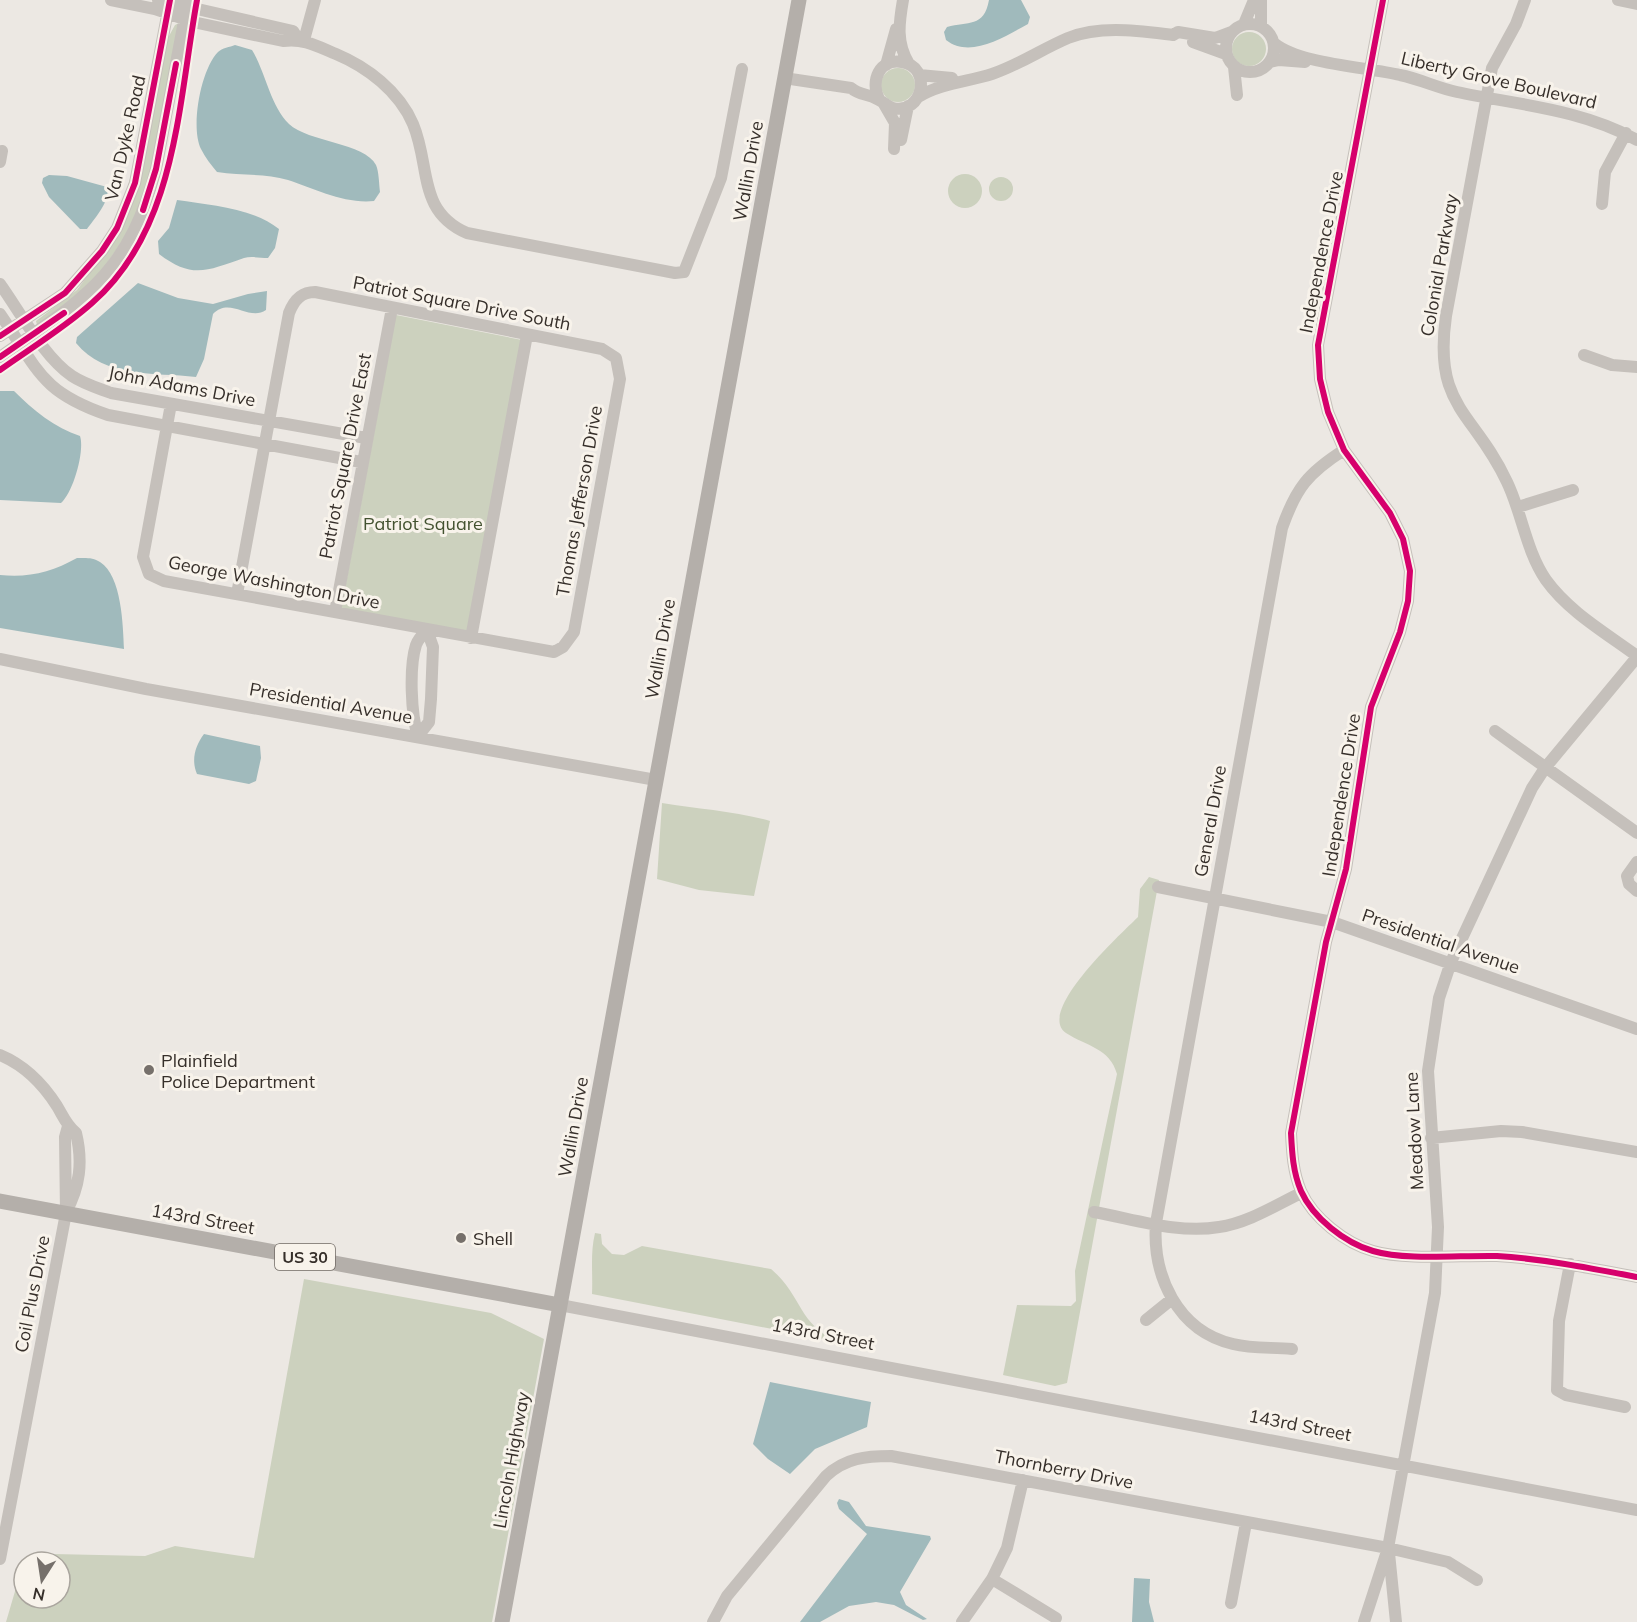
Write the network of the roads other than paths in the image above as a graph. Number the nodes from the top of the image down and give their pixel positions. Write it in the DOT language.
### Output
graph roads {
  1 [pos="111,0"];
  2 [pos="315,0"];
  3 [pos="799,0"];
  4 [pos="903,0"];
  5 [pos="1254,0"];
  6 [pos="1262,0"];
  7 [pos="1383,0"];
  8 [pos="1525,0"];
  9 [pos="1618,0"];
  10 [pos="166,4"];
  11 [pos="1637,4"];
  12 [pos="186,9"];
  13 [pos="1244,24"];
  14 [pos="898,26"];
  15 [pos="1261,26"];
  16 [pos="1231,32"];
  17 [pos="1173,35"];
  18 [pos="301,40"];
  19 [pos="1274,43"];
  20 [pos="1226,54"];
  21 [pos="1313,59"];
  22 [pos="1270,62"];
  23 [pos="886,64"];
  24 [pos="909,64"];
  25 [pos="1234,67"];
  26 [pos="742,69"];
  27 [pos="1370,70"];
  28 [pos="1256,72"];
  29 [pos="920,75"];
  30 [pos="876,76"];
  31 [pos="784,78"];
  32 [pos="961,81"];
  33 [pos="851,88"];
  34 [pos="918,97"];
  35 [pos="1486,98"];
  36 [pos="881,102"];
  37 [pos="908,106"];
  38 [pos="1631,137"];
  39 [pos="1602,204"];
  40 [pos="0,284"];
  41 [pos="392,308"];
  42 [pos="0,315"];
  43 [pos="26,320"];
  44 [pos="5,333"];
  45 [pos="35,333"];
  46 [pos="527,335"];
  47 [pos="18,344"];
  48 [pos="1584,355"];
  49 [pos="0,357"];
  50 [pos="616,358"];
  51 [pos="1637,367"];
  52 [pos="171,404"];
  53 [pos="270,422"];
  54 [pos="167,427"];
  55 [pos="366,438"];
  56 [pos="266,444"];
  57 [pos="1344,450"];
  58 [pos="361,462"];
  59 [pos="1572,490"];
  60 [pos="1518,507"];
  61 [pos="237,594"];
  62 [pos="335,612"];
  63 [pos="427,630"];
  64 [pos="471,638"];
  65 [pos="563,647"];
  66 [pos="1637,657"];
  67 [pos="0,659"];
  68 [pos="1495,731"];
  69 [pos="418,736"];
  70 [pos="1545,768"];
  71 [pos="656,780"];
  72 [pos="1637,833"];
  73 [pos="1637,862"];
  74 [pos="1158,887"];
  75 [pos="1637,891"];
  76 [pos="1214,898"];
  77 [pos="1332,922"];
  78 [pos="1451,962"];
  79 [pos="1637,1029"];
  80 [pos="0,1055"];
  81 [pos="1431,1138"];
  82 [pos="1637,1152"];
  83 [pos="1301,1192"];
  84 [pos="0,1201"];
  85 [pos="1094,1212"];
  86 [pos="66,1213"];
  87 [pos="1156,1223"];
  88 [pos="1438,1255"];
  89 [pos="1570,1264"];
  90 [pos="1637,1277"];
  91 [pos="1172,1299"];
  92 [pos="560,1305"];
  93 [pos="1146,1320"];
  94 [pos="1293,1349"];
  95 [pos="1624,1407"];
  96 [pos="1403,1465"];
  97 [pos="1023,1480"];
  98 [pos="1637,1510"];
  99 [pos="1246,1523"];
  100 [pos="1388,1548"];
  101 [pos="0,1560"];
  102 [pos="992,1579"];
  103 [pos="1477,1580"];
  104 [pos="1231,1603"];
  105 [pos="1056,1618"];
  106 [pos="502,1622"];
  107 [pos="713,1622"];
  108 [pos="962,1622"];
  109 [pos="1364,1622"];
  110 [pos="1396,1622"];
  1 -- 10 [label="street"];
  2 -- 18 [label="street"];
  3 -- 31 [label="main road, Wallin Drive"];
  4 -- 14 [label="street"];
  5 -- 13 [label="street"];
  6 -- 15 [label="street"];
  7 -- 27 [label="street, Independence Drive"];
  8 -- 35 [label="street, Colonial Parkway"];
  9 -- 11 [label="street"];
  10 -- 12 [label="street"];
  10 -- 43 [label="street, Van Dyke Road"];
  12 -- 18 [label="street"];
  12 -- 45 [label="street, Van Dyke Road"];
  13 -- 15 [label="street"];
  13 -- 16 [label="street"];
  14 -- 23 [label="street"];
  14 -- 24 [label="street"];
  15 -- 19 [label="street"];
  16 -- 17 [label="street"];
  16 -- 20 [label="street"];
  17 -- 20 [label="street"];
  17 -- 32 [label="street"];
  18 -- 26 [label="street"];
  19 -- 21 [label="street, Liberty Grove Boulevard"];
  19 -- 22 [label="street"];
  20 -- 25 [label="street"];
  21 -- 22 [label="street, Liberty Grove Boulevard"];
  21 -- 27 [label="street, Liberty Grove Boulevard"];
  22 -- 28 [label="street"];
  23 -- 24 [label="street"];
  23 -- 30 [label="street"];
  24 -- 29 [label="street"];
  25 -- 28 [label="street"];
  25 -- 28 [label="street"];
  27 -- 35 [label="street, Liberty Grove Boulevard"];
  27 -- 57 [label="street, Independence Drive"];
  29 -- 32 [label="street"];
  29 -- 34 [label="street"];
  30 -- 33 [label="street"];
  30 -- 36 [label="street"];
  31 -- 33 [label="street"];
  31 -- 71 [label="main road, Wallin Drive"];
  32 -- 34 [label="street"];
  33 -- 36 [label="street"];
  34 -- 37 [label="street"];
  35 -- 38 [label="street, Liberty Grove Boulevard"];
  35 -- 60 [label="street, Colonial Parkway"];
  36 -- 37 [label="street"];
  36 -- 37 [label="street"];
  38 -- 39 [label="street"];
  40 -- 43 [label="street, John Adams Drive"];
  41 -- 46 [label="street, Patriot Square Drive South"];
  41 -- 53 [label="street, Patriot Square Drive South"];
  41 -- 55 [label="street, Patriot Square Drive East"];
  42 -- 44 [label="street"];
  43 -- 44 [label="street, Van Dyke Road"];
  43 -- 45 [label="street, John Adams Drive"];
  44 -- 47 [label="street"];
  45 -- 47 [label="street, Van Dyke Road"];
  45 -- 52 [label="street, John Adams Drive"];
  46 -- 50 [label="street, Patriot Square Drive South"];
  46 -- 64 [label="street"];
  47 -- 49 [label="street, Van Dyke Road"];
  47 -- 54 [label="street"];
  48 -- 51 [label="street"];
  50 -- 65 [label="street, Thomas Jefferson Drive"];
  52 -- 53 [label="street, John Adams Drive"];
  52 -- 54 [label="street, George Washington Drive"];
  53 -- 55 [label="street, John Adams Drive"];
  53 -- 56 [label="street"];
  54 -- 56 [label="street"];
  54 -- 61 [label="street, George Washington Drive"];
  55 -- 58 [label="street, Patriot Square Drive East"];
  56 -- 58 [label="street"];
  56 -- 61 [label="street"];
  57 -- 76 [label="street, General Drive"];
  57 -- 77 [label="street, Independence Drive"];
  58 -- 62 [label="street, Patriot Square Drive East"];
  59 -- 60 [label="street"];
  60 -- 66 [label="street, Colonial Parkway"];
  61 -- 62 [label="street, George Washington Drive"];
  62 -- 63 [label="street, George Washington Drive"];
  63 -- 64 [label="street, George Washington Drive"];
  63 -- 69 [label="street"];
  63 -- 69 [label="street"];
  64 -- 65 [label="street, George Washington Drive"];
  66 -- 70 [label="street, Meadow Lane"];
  67 -- 69 [label="street, Presidential Avenue"];
  68 -- 70 [label="street"];
  69 -- 71 [label="street, Presidential Avenue"];
  70 -- 72 [label="street"];
  70 -- 78 [label="street, Meadow Lane"];
  71 -- 92 [label="main road, Wallin Drive"];
  73 -- 75 [label="street"];
  74 -- 76 [label="street, Presidential Avenue"];
  76 -- 77 [label="street, Presidential Avenue"];
  76 -- 87 [label="street, General Drive"];
  77 -- 78 [label="street, Presidential Avenue"];
  77 -- 83 [label="street, Independence Drive"];
  78 -- 79 [label="street, Presidential Avenue"];
  78 -- 81 [label="street, Meadow Lane"];
  80 -- 86 [label="street, Coil Plus Drive"];
  81 -- 82 [label="street"];
  81 -- 88 [label="street, Meadow Lane"];
  83 -- 87 [label="street"];
  83 -- 88 [label="street, Independence Drive"];
  84 -- 86 [label="main road, 143rd Street / US 30"];
  85 -- 87 [label="street"];
  86 -- 92 [label="main road, 143rd Street / US 30"];
  86 -- 101 [label="street, Coil Plus Drive"];
  87 -- 91 [label="street, General Drive"];
  88 -- 89 [label="street, Independence Drive"];
  88 -- 96 [label="street, Meadow Lane"];
  89 -- 90 [label="street, Independence Drive"];
  89 -- 95 [label="street"];
  91 -- 93 [label="street"];
  91 -- 94 [label="street, General Drive"];
  92 -- 96 [label="street, 143rd Street"];
  92 -- 106 [label="main road, Lincoln Highway"];
  96 -- 98 [label="street, 143rd Street"];
  96 -- 100 [label="street, Meadow Lane"];
  97 -- 99 [label="street, Thornberry Drive"];
  97 -- 102 [label="street"];
  97 -- 107 [label="street, Thornberry Drive"];
  99 -- 100 [label="street, Thornberry Drive"];
  99 -- 104 [label="street"];
  100 -- 103 [label="street, Thornberry Drive"];
  100 -- 109 [label="street, Meadow Lane"];
  100 -- 110 [label="street, Meadow Lane"];
  102 -- 105 [label="street"];
  102 -- 108 [label="street"];
}
